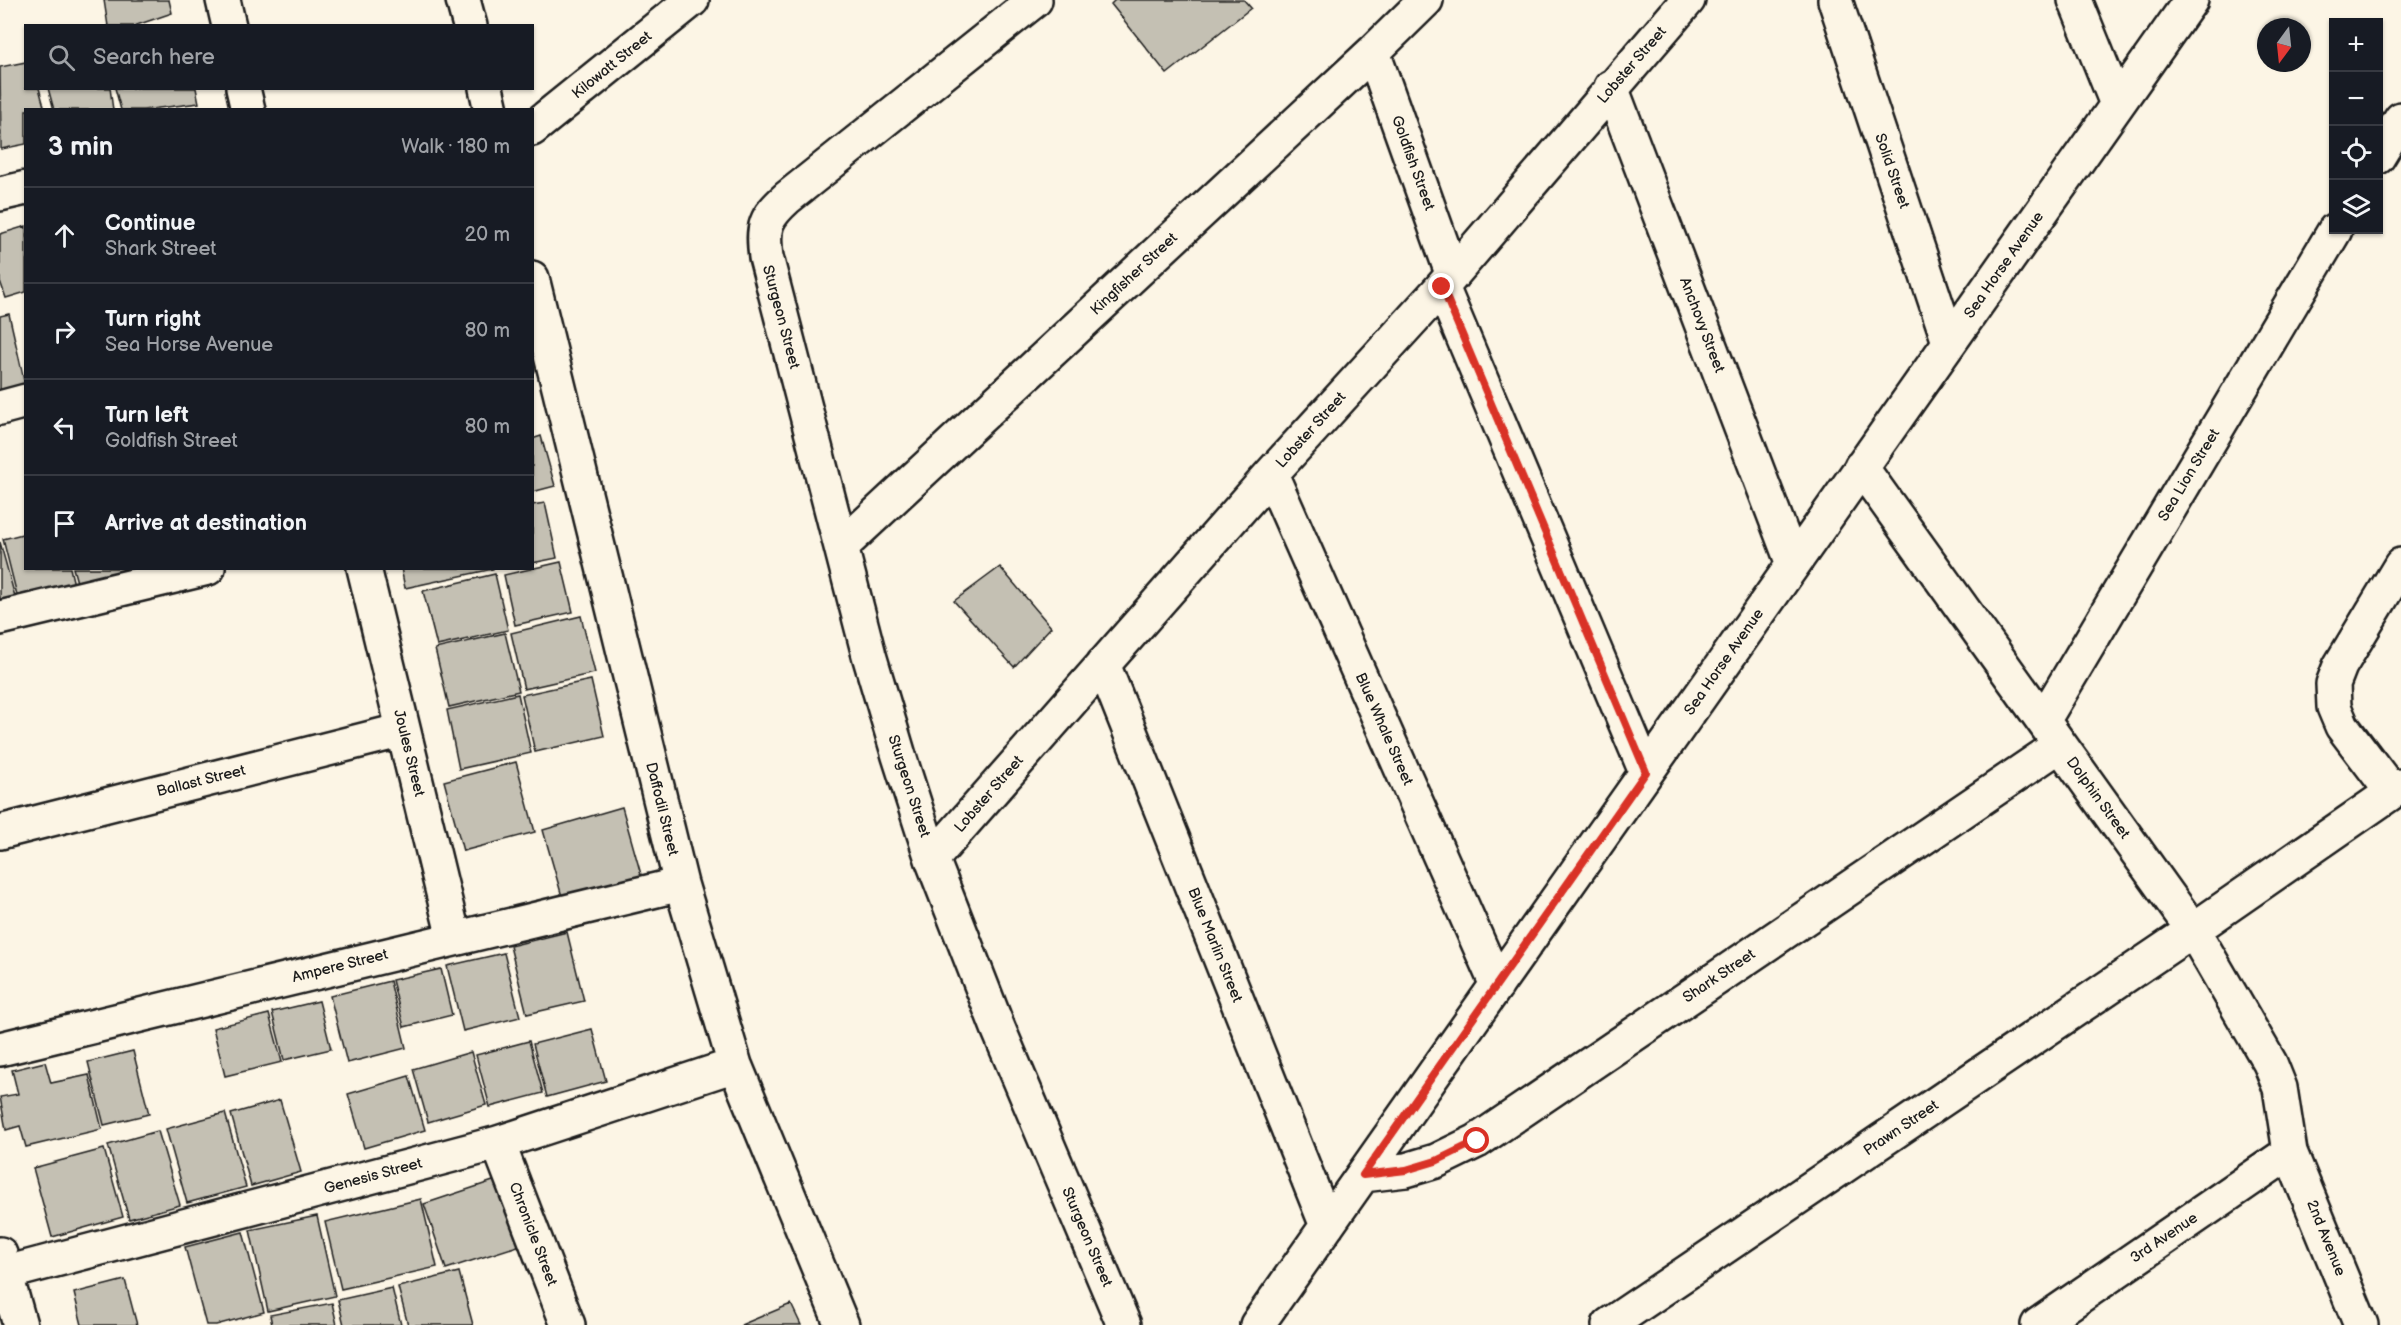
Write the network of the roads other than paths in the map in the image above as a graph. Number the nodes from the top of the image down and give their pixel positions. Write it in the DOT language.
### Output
graph roads {
  1 [pos="223,0"];
  2 [pos="463,0"];
  3 [pos="692,0"];
  4 [pos="1035,0"];
  5 [pos="1426,0"];
  6 [pos="1688,0"];
  7 [pos="1835,0"];
  8 [pos="2075,0"];
  9 [pos="2191,0"];
  10 [pos="229,24"];
  11 [pos="469,24"];
  12 [pos="1373,52"];
  13 [pos="1611,87"];
  14 [pos="243,90"];
  15 [pos="486,90"];
  16 [pos="2117,104"];
  17 [pos="248,108"];
  18 [pos="491,108"];
  19 [pos="2401,119"];
  20 [pos="534,127"];
  21 [pos="2383,150"];
  22 [pos="24,188"];
  23 [pos="0,194"];
  24 [pos="2333,234"];
  25 [pos="1447,280"];
  26 [pos="534,286"];
  27 [pos="1949,342"];
  28 [pos="24,402"];
  29 [pos="0,408"];
  30 [pos="1861,467"];
  31 [pos="1271,474"];
  32 [pos="841,547"];
  33 [pos="1793,564"];
  34 [pos="2401,565"];
  35 [pos="200,570"];
  36 [pos="364,570"];
  37 [pos="0,618"];
  38 [pos="1103,664"];
  39 [pos="403,730"];
  40 [pos="2052,733"];
  41 [pos="1646,772"];
  42 [pos="2397,789"];
  43 [pos="0,832"];
  44 [pos="933,858"];
  45 [pos="681,884"];
  46 [pos="2193,930"];
  47 [pos="454,938"];
  48 [pos="1497,985"];
  49 [pos="0,1049"];
  50 [pos="735,1065"];
  51 [pos="498,1143"];
  52 [pos="2290,1152"];
  53 [pos="1363,1175"];
  54 [pos="1327,1226"];
  55 [pos="3,1264"];
  56 [pos="2052,1320"];
  57 [pos="20,1325"];
  58 [pos="568,1325"];
  59 [pos="842,1325"];
  60 [pos="1124,1325"];
  61 [pos="1257,1325"];
  62 [pos="1609,1325"];
  63 [pos="2361,1325"];
  1 -- 10 [label="street"];
  2 -- 11 [label="street"];
  3 -- 20 [label="street, Kilowatt Street"];
  4 -- 32 [label="street, Sturgeon Street"];
  5 -- 12 [label="street, Kingfisher Street"];
  6 -- 13 [label="street, Lobster Street"];
  7 -- 27 [label="street, Solid Street"];
  8 -- 16 [label="street"];
  9 -- 16 [label="street, Sea Horse Avenue"];
  12 -- 25 [label="street, Goldfish Street"];
  12 -- 32 [label="street, Kingfisher Street"];
  13 -- 25 [label="street, Lobster Street"];
  13 -- 33 [label="street, Anchovy Street"];
  14 -- 17 [label="street"];
  15 -- 18 [label="street"];
  16 -- 27 [label="street, Sea Horse Avenue"];
  19 -- 21 [label="street"];
  22 -- 23 [label="street"];
  24 -- 40 [label="street, Sea Lion Street"];
  25 -- 31 [label="street, Lobster Street"];
  25 -- 41 [label="street, Goldfish Street"];
  26 -- 45 [label="street, Daffodil Street"];
  27 -- 30 [label="street, Sea Horse Avenue"];
  28 -- 29 [label="street"];
  30 -- 33 [label="street, Sea Horse Avenue"];
  30 -- 40 [label="street, Dolphin Street"];
  31 -- 38 [label="street, Lobster Street"];
  31 -- 48 [label="street, Blue Whale Street"];
  32 -- 44 [label="street, Sturgeon Street"];
  33 -- 41 [label="street, Sea Horse Avenue"];
  34 -- 42 [label="street"];
  35 -- 37 [label="street"];
  36 -- 39 [label="street, Joules Street"];
  38 -- 44 [label="street, Lobster Street"];
  38 -- 54 [label="street, Blue Marlin Street"];
  39 -- 43 [label="street, Ballast Street"];
  39 -- 47 [label="street, Joules Street"];
  40 -- 46 [label="street, Dolphin Street"];
  40 -- 53 [label="street, Shark Street"];
  41 -- 48 [label="street, Sea Horse Avenue"];
  42 -- 46 [label="street, Prawn Street"];
  44 -- 60 [label="street, Sturgeon Street"];
  45 -- 47 [label="street, Ampere Street"];
  45 -- 50 [label="street, Daffodil Street"];
  46 -- 52 [label="street, Dolphin Street"];
  46 -- 62 [label="street, Prawn Street"];
  47 -- 49 [label="street, Ampere Street"];
  48 -- 53 [label="street, Sea Horse Avenue"];
  50 -- 51 [label="street, Genesis Street"];
  50 -- 59 [label="street, Daffodil Street"];
  51 -- 55 [label="street, Genesis Street"];
  51 -- 58 [label="street, Chronicle Street"];
  52 -- 56 [label="street, 3rd Avenue"];
  52 -- 63 [label="street, 2nd Avenue"];
  53 -- 54 [label="street, Sea Horse Avenue"];
  54 -- 61 [label="street, Sea Horse Avenue"];
  55 -- 57 [label="street"];
}
